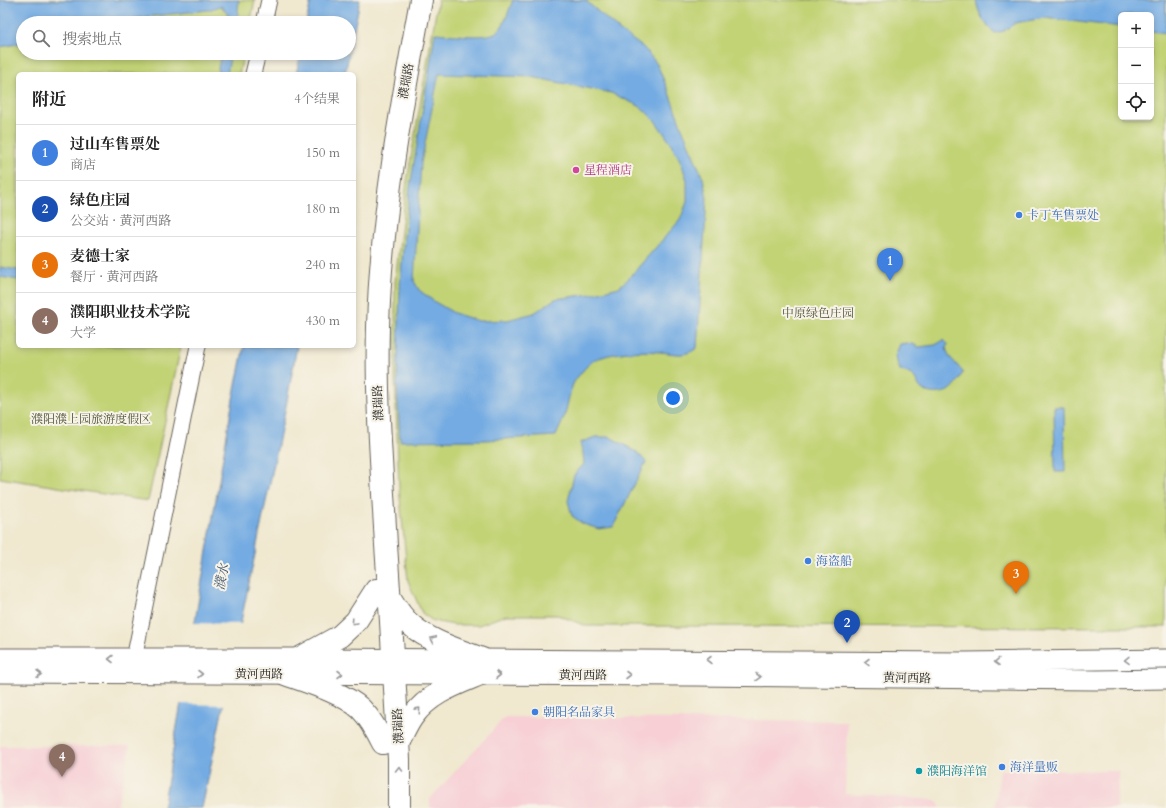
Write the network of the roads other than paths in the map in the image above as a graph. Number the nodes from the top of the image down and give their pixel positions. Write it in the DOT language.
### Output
graph roads {
  1 [pos="268,0"];
  2 [pos="409,0"];
  3 [pos="421,0"];
  4 [pos="265,16"];
  5 [pos="256,60"];
  6 [pos="253,72"];
  7 [pos="198,348"];
  8 [pos="383,594"];
  9 [pos="0,658"];
  10 [pos="300,658"];
  11 [pos="134,659"];
  12 [pos="1166,659"];
  13 [pos="163,666"];
  14 [pos="247,666"];
  15 [pos="387,666"];
  16 [pos="480,667"];
  17 [pos="0,673"];
  18 [pos="285,674"];
  19 [pos="1166,679"];
  20 [pos="391,743"];
  21 [pos="384,808"];
  22 [pos="399,808"];
  1 -- 4 [label="street"];
  2 -- 8 [label="highway, 濮瑞路"];
  3 -- 8 [label="highway, 濮瑞路"];
  5 -- 6 [label="street"];
  7 -- 11 [label="street"];
  8 -- 10 [label="highway, one-way"];
  8 -- 15 [label="highway, 濮瑞路"];
  16 -- 8 [label="highway, one-way"];
  11 -- 9 [label="main road, 黄河西路, one-way"];
  10 -- 14 [label="main road, 黄河西路"];
  10 -- 15 [label="main road, 黄河西路"];
  11 -- 13 [label="main road, 黄河西路"];
  12 -- 16 [label="main road, 黄河西路, one-way"];
  13 -- 14 [label="main road, 黄河西路"];
  17 -- 13 [label="main road, 黄河西路, one-way"];
  14 -- 18 [label="main road, 黄河西路"];
  15 -- 16 [label="main road, 黄河西路"];
  18 -- 15 [label="main road, 黄河西路, one-way"];
  15 -- 20 [label="highway, 濮瑞路"];
  16 -- 19 [label="main road, 黄河西路, one-way"];
  20 -- 16 [label="highway, one-way"];
  18 -- 20 [label="highway"];
  20 -- 21 [label="highway, 濮瑞路"];
  22 -- 20 [label="highway, 濮瑞路, one-way"];
}
